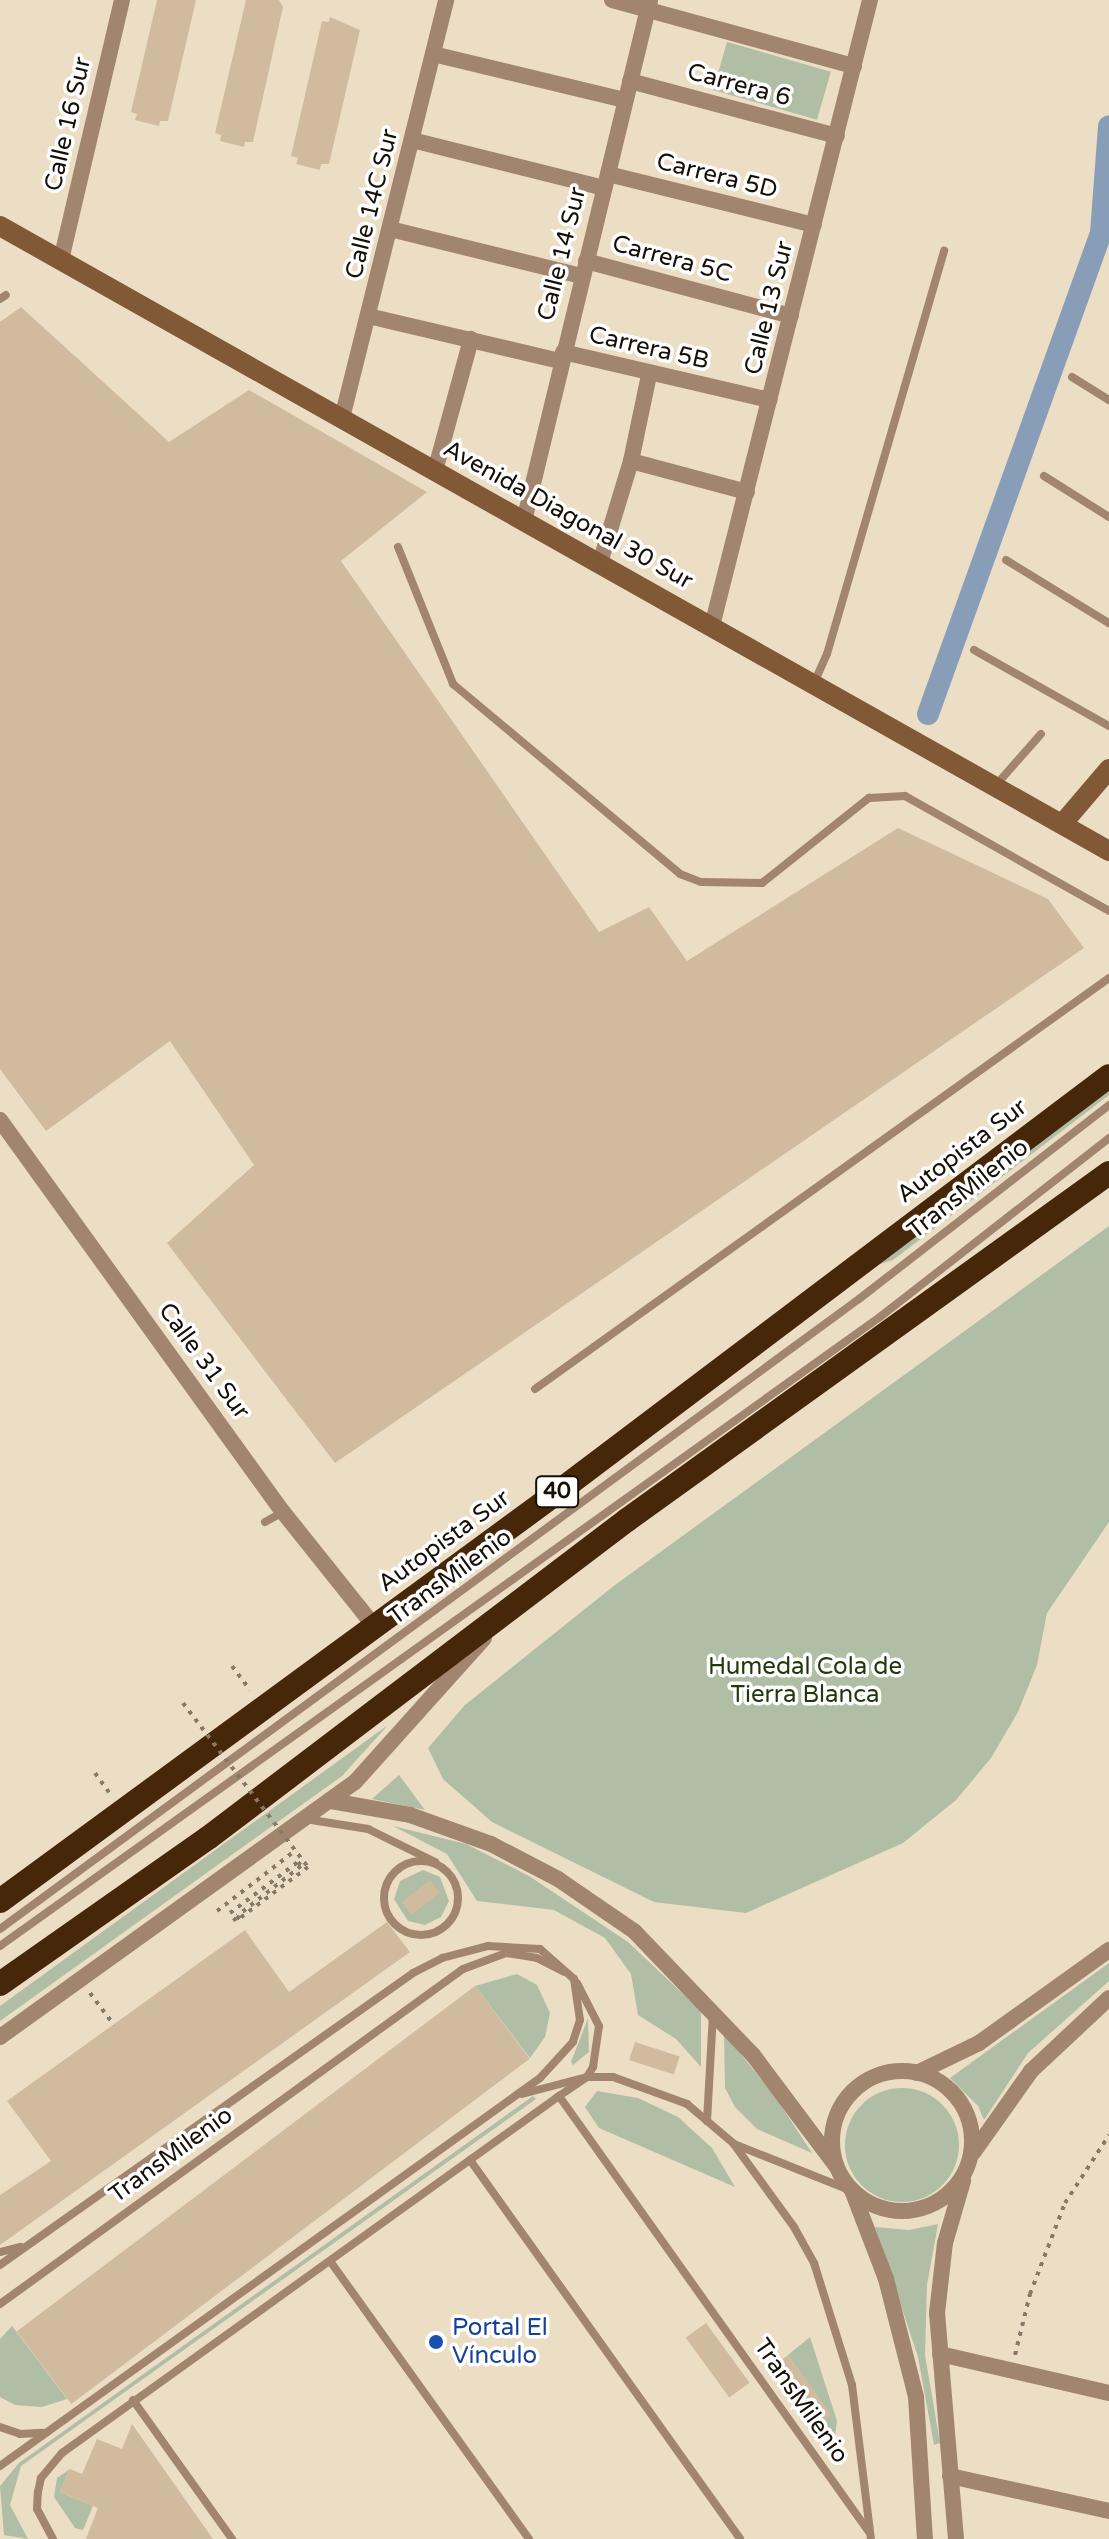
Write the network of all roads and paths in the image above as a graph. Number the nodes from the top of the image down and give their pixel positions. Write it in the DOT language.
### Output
graph roads {
  1 [pos="122,0"];
  2 [pos="446,0"];
  3 [pos="612,0"];
  4 [pos="870,0"];
  5 [pos="649,4"];
  6 [pos="433,54"];
  7 [pos="854,66"];
  8 [pos="630,81"];
  9 [pos="625,100"];
  10 [pos="837,136"];
  11 [pos="412,140"];
  12 [pos="606,181"];
  13 [pos="814,225"];
  14 [pos="0,226"];
  15 [pos="390,229"];
  16 [pos="944,251"];
  17 [pos="61,260"];
  18 [pos="584,268"];
  19 [pos="368,316"];
  20 [pos="791,316"];
  21 [pos="471,339"];
  22 [pos="561,356"];
  23 [pos="649,375"];
  24 [pos="1072,377"];
  25 [pos="770,400"];
  26 [pos="1109,400"];
  27 [pos="342,418"];
  28 [pos="631,461"];
  29 [pos="435,471"];
  30 [pos="1044,476"];
  31 [pos="747,492"];
  32 [pos="1109,517"];
  33 [pos="524,521"];
  34 [pos="398,547"];
  35 [pos="1006,560"];
  36 [pos="600,563"];
  37 [pos="1109,623"];
  38 [pos="712,626"];
  39 [pos="974,650"];
  40 [pos="814,683"];
  41 [pos="1109,726"];
  42 [pos="1041,734"];
  43 [pos="1109,769"];
  44 [pos="995,785"];
  45 [pos="1063,823"];
  46 [pos="1109,851"];
  47 [pos="1109,911"];
  48 [pos="1109,978"];
  49 [pos="1109,1076"];
  50 [pos="1109,1105"];
  51 [pos="0,1120"];
  52 [pos="1109,1138"];
  53 [pos="1109,1173"];
  54 [pos="535,1389"];
  55 [pos="283,1512"];
  56 [pos="265,1522"];
  57 [pos="504,1613"];
  58 [pos="374,1626"];
  59 [pos="232,1666"];
  60 [pos="250,1690"];
  61 [pos="183,1703"];
  62 [pos="95,1773"];
  63 [pos="109,1792"];
  64 [pos="331,1801"];
  65 [pos="305,1819"];
  66 [pos="296,1850"];
  67 [pos="442,1868"];
  68 [pos="0,1901"];
  69 [pos="217,1911"];
  70 [pos="242,1922"];
  71 [pos="0,1929"];
  72 [pos="0,1946"];
  73 [pos="1109,1950"];
  74 [pos="574,1979"];
  75 [pos="0,1984"];
  76 [pos="90,1993"];
  77 [pos="1109,1998"];
  78 [pos="713,2009"];
  79 [pos="114,2025"];
  80 [pos="0,2037"];
  81 [pos="917,2073"];
  82 [pos="587,2077"];
  83 [pos="515,2096"];
  84 [pos="559,2096"];
  85 [pos="707,2121"];
  86 [pos="1109,2135"];
  87 [pos="733,2143"];
  88 [pos="972,2155"];
  89 [pos="470,2160"];
  90 [pos="836,2166"];
  91 [pos="965,2175"];
  92 [pos="852,2191"];
  93 [pos="28,2245"];
  94 [pos="0,2252"];
  95 [pos="330,2261"];
  96 [pos="0,2265"];
  97 [pos="0,2304"];
  98 [pos="940,2354"];
  99 [pos="1011,2370"];
  100 [pos="1109,2393"];
  101 [pos="133,2400"];
  102 [pos="0,2427"];
  103 [pos="42,2433"];
  104 [pos="0,2466"];
  105 [pos="950,2476"];
  106 [pos="1109,2511"];
  107 [pos="870,2537"];
  108 [pos="53,2539"];
  109 [pos="232,2539"];
  110 [pos="529,2539"];
  111 [pos="740,2539"];
  112 [pos="925,2539"];
  113 [pos="956,2539"];
  1 -- 17 [label="street, Calle 16 Sur"];
  2 -- 6 [label="street, Calle 14C Sur"];
  3 -- 5 [label="street"];
  4 -- 7 [label="street, Calle 13 Sur"];
  5 -- 7 [label="street"];
  5 -- 8 [label="street, Calle 14 Sur"];
  6 -- 9 [label="street"];
  6 -- 11 [label="street, Calle 14C Sur"];
  7 -- 10 [label="street, Calle 13 Sur"];
  8 -- 9 [label="street, Calle 14 Sur"];
  8 -- 10 [label="street, Carrera 6"];
  9 -- 12 [label="street, Calle 14 Sur"];
  10 -- 13 [label="street, Calle 13 Sur"];
  11 -- 12 [label="street, Carrera 5D"];
  11 -- 15 [label="street, Calle 14C Sur"];
  12 -- 13 [label="street, Carrera 5D"];
  12 -- 18 [label="street, Calle 14 Sur"];
  13 -- 20 [label="street, Calle 13 Sur"];
  14 -- 17 [label="street, Avenida Diagonal 30 Sur"];
  15 -- 18 [label="street, Carrera 5C"];
  15 -- 19 [label="street, Calle 14C Sur"];
  16 -- 40 [label="lane"];
  17 -- 27 [label="street, Avenida Diagonal 30 Sur"];
  18 -- 20 [label="street, Carrera 5C"];
  18 -- 22 [label="street, Calle 14 Sur"];
  19 -- 21 [label="street, Carrera 5B"];
  19 -- 27 [label="street, Calle 14C Sur"];
  20 -- 25 [label="street, Calle 13 Sur"];
  21 -- 22 [label="street, Carrera 5B"];
  21 -- 29 [label="street"];
  22 -- 23 [label="street, Carrera 5B"];
  22 -- 33 [label="street, Calle 14 Sur"];
  23 -- 25 [label="street, Carrera 5B"];
  23 -- 28 [label="street"];
  24 -- 26 [label="lane"];
  25 -- 31 [label="street, Calle 13 Sur"];
  27 -- 29 [label="street, Avenida Diagonal 30 Sur"];
  28 -- 31 [label="street"];
  28 -- 36 [label="street"];
  29 -- 33 [label="street, Avenida Diagonal 30 Sur"];
  30 -- 32 [label="lane"];
  31 -- 38 [label="street, Calle 13 Sur"];
  33 -- 36 [label="street, Avenida Diagonal 30 Sur"];
  34 -- 47 [label="lane"];
  35 -- 37 [label="lane"];
  36 -- 38 [label="street, Avenida Diagonal 30 Sur"];
  38 -- 40 [label="street, Avenida Diagonal 30 Sur"];
  39 -- 41 [label="lane"];
  40 -- 44 [label="street, Avenida Diagonal 30 Sur"];
  42 -- 44 [label="lane"];
  43 -- 45 [label="street"];
  44 -- 45 [label="street, Avenida Diagonal 30 Sur"];
  45 -- 46 [label="street, Avenida Diagonal 30 Sur"];
  48 -- 54 [label="lane"];
  49 -- 58 [label="highway, Autopista Sur / 40"];
  50 -- 71 [label="lane, TransMilenio"];
  51 -- 55 [label="street, Calle 31 Sur"];
  52 -- 72 [label="lane, TransMilenio"];
  53 -- 57 [label="highway"];
  55 -- 56 [label="lane"];
  55 -- 58 [label="street, Calle 31 Sur"];
  57 -- 64 [label="street"];
  57 -- 75 [label="highway"];
  58 -- 68 [label="highway, Autopista Sur / 40"];
  59 -- 60 [label="path"];
  61 -- 66 [label="path, bridge"];
  62 -- 63 [label="path"];
  64 -- 65 [label="street"];
  64 -- 78 [label="street"];
  65 -- 67 [label="lane"];
  65 -- 80 [label="street"];
  66 -- 69 [label="path"];
  66 -- 70 [label="path, bridge"];
  67 -- 67 [label="lane"];
  73 -- 81 [label="street"];
  74 -- 82 [label="lane, TransMilenio"];
  74 -- 83 [label="lane, TransMilenio"];
  74 -- 93 [label="lane, TransMilenio"];
  74 -- 97 [label="lane, TransMilenio"];
  76 -- 79 [label="path"];
  77 -- 88 [label="street"];
  78 -- 85 [label="lane"];
  78 -- 90 [label="street"];
  81 -- 88 [label="street"];
  81 -- 90 [label="street"];
  82 -- 83 [label="lane, TransMilenio"];
  82 -- 84 [label="lane"];
  82 -- 85 [label="lane, TransMilenio"];
  83 -- 103 [label="lane, TransMilenio"];
  84 -- 89 [label="lane"];
  84 -- 107 [label="lane, TransMilenio"];
  85 -- 87 [label="lane, TransMilenio"];
  86 -- 99 [label="path"];
  87 -- 92 [label="lane, TransMilenio"];
  87 -- 107 [label="lane, TransMilenio"];
  88 -- 91 [label="street"];
  89 -- 95 [label="lane"];
  89 -- 111 [label="lane"];
  90 -- 92 [label="street"];
  91 -- 92 [label="street"];
  91 -- 98 [label="street"];
  92 -- 112 [label="street"];
  93 -- 94 [label="lane, TransMilenio"];
  93 -- 96 [label="lane, TransMilenio"];
  95 -- 101 [label="lane"];
  95 -- 110 [label="lane"];
  98 -- 99 [label="street"];
  98 -- 105 [label="street"];
  99 -- 100 [label="street"];
  101 -- 108 [label="lane"];
  101 -- 109 [label="lane"];
  102 -- 103 [label="lane"];
  103 -- 104 [label="lane, TransMilenio"];
  105 -- 106 [label="street"];
  105 -- 113 [label="street"];
}
